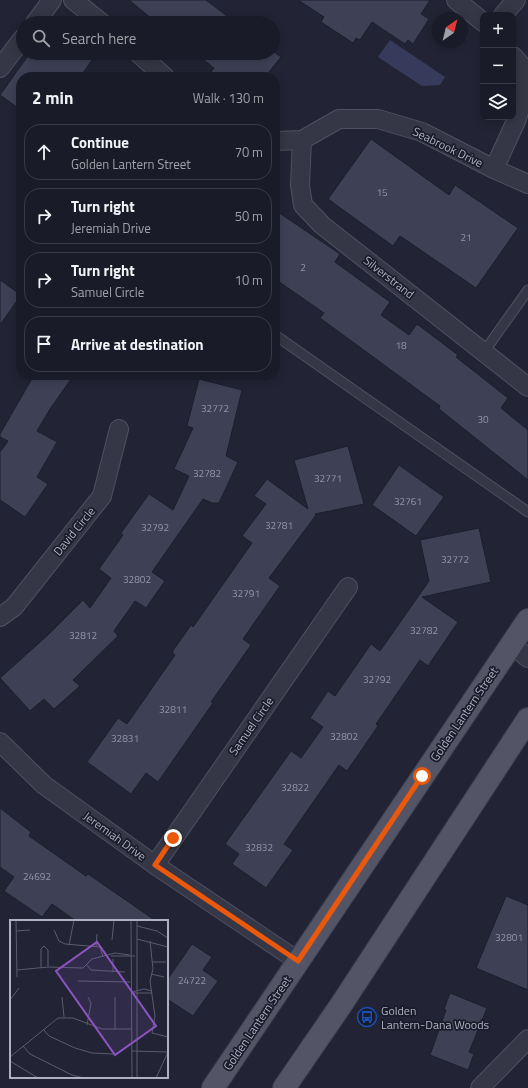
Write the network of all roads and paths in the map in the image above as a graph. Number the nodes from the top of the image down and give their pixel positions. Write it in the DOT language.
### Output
graph roads {
  1 [pos="52,0"];
  2 [pos="73,0"];
  3 [pos="456,0"];
  4 [pos="516,0"];
  5 [pos="506,12"];
  6 [pos="40,16"];
  7 [pos="93,16"];
  8 [pos="480,20"];
  9 [pos="16,47"];
  10 [pos="516,59"];
  11 [pos="146,60"];
  12 [pos="0,68"];
  13 [pos="159,72"];
  14 [pos="302,140"];
  15 [pos="280,141"];
  16 [pos="494,169"];
  17 [pos="528,184"];
  18 [pos="528,290"];
  19 [pos="280,338"];
  20 [pos="484,352"];
  21 [pos="528,387"];
  22 [pos="119,429"];
  23 [pos="528,512"];
  24 [pos="348,587"];
  25 [pos="0,617"];
  26 [pos="528,620"];
  27 [pos="520,645"];
  28 [pos="528,658"];
  29 [pos="528,719"];
  30 [pos="0,742"];
  31 [pos="155,865"];
  32 [pos="298,961"];
  33 [pos="528,1039"];
  34 [pos="213,1088"];
  35 [pos="284,1088"];
  36 [pos="480,1088"];
  1 -- 6 [label="street"];
  2 -- 7 [label="street"];
  3 -- 8 [label="street"];
  4 -- 5 [label="street"];
  9 -- 12 [label="street"];
  10 -- 16 [label="street"];
  11 -- 13 [label="street"];
  14 -- 15 [label="street, Seabrook Drive"];
  14 -- 16 [label="street, Seabrook Drive"];
  14 -- 20 [label="street, Silverstrand"];
  16 -- 17 [label="street, Seabrook Drive"];
  18 -- 20 [label="lane"];
  19 -- 23 [label="lane"];
  20 -- 21 [label="street, Silverstrand"];
  22 -- 25 [label="street, David Circle"];
  24 -- 31 [label="street, Samuel Circle"];
  26 -- 27 [label="main road, Golden Lantern Street"];
  27 -- 28 [label="street"];
  27 -- 32 [label="main road, Golden Lantern Street"];
  29 -- 35 [label="main road"];
  30 -- 31 [label="street, Jeremiah Drive"];
  31 -- 32 [label="street, Jeremiah Drive"];
  32 -- 34 [label="main road, Golden Lantern Street"];
  33 -- 36 [label="street"];
}
